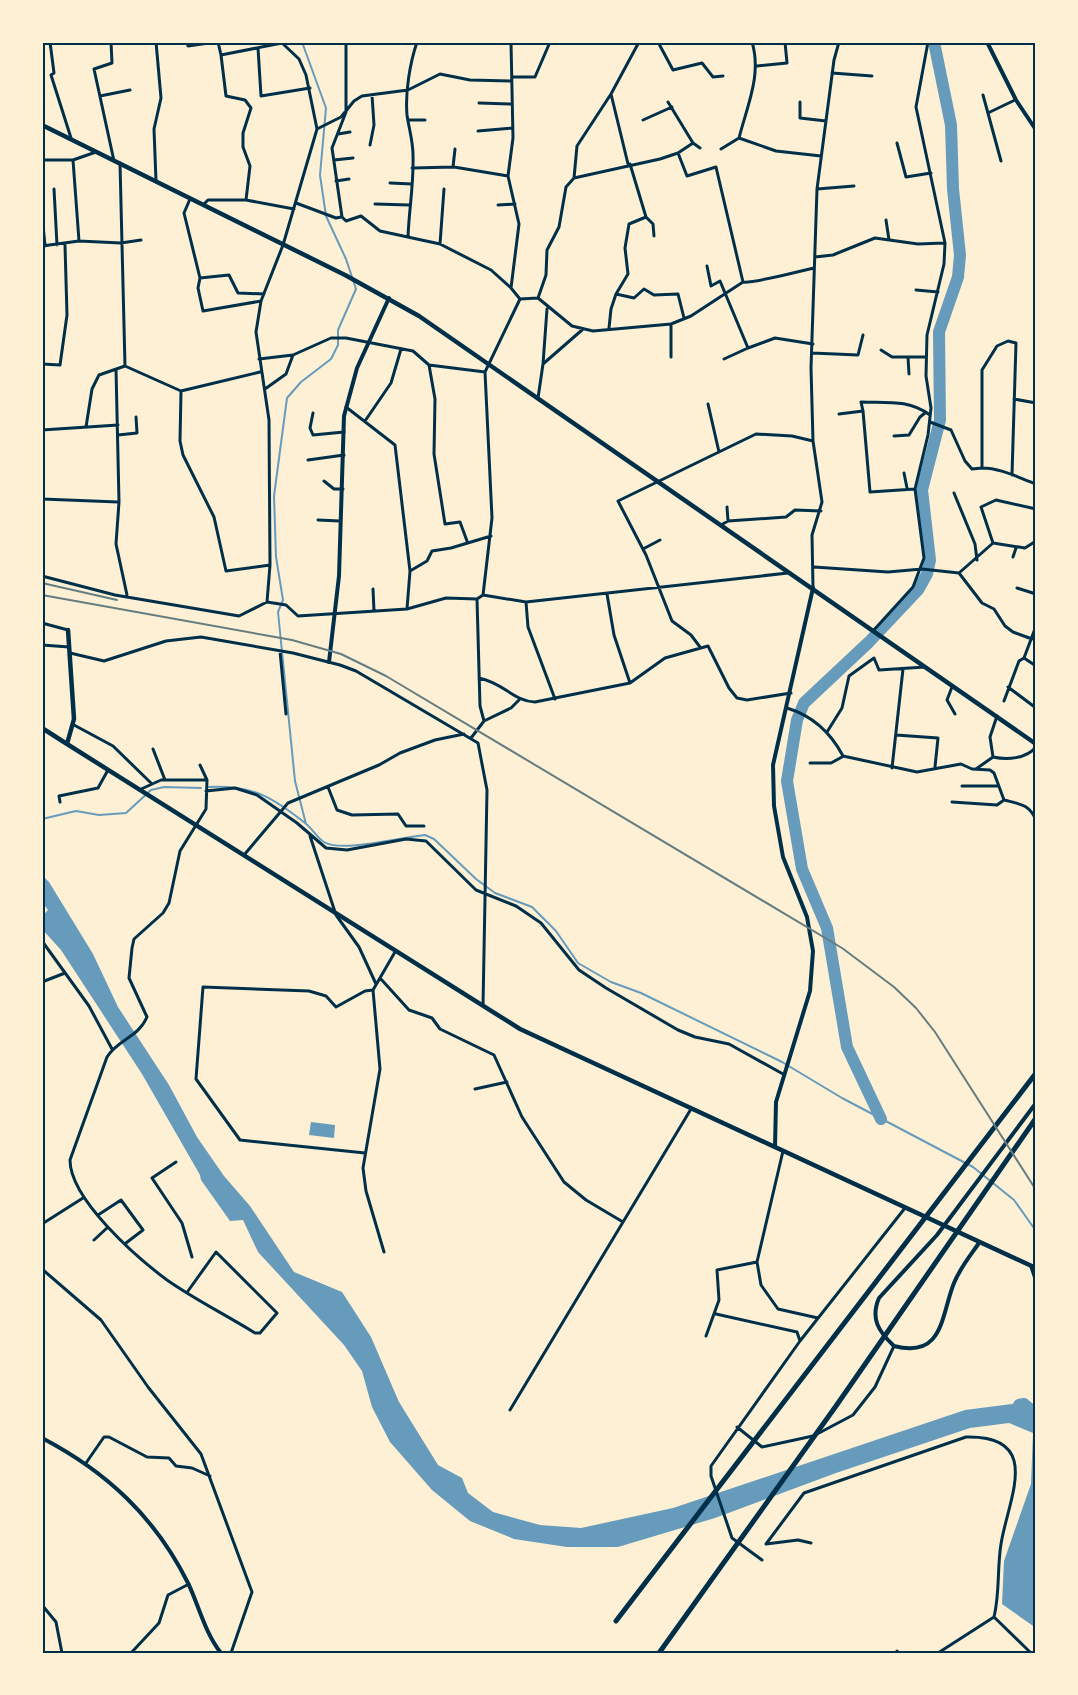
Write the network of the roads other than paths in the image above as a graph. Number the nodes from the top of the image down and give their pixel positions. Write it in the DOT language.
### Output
graph roads {
  1 [pos="50,42"];
  2 [pos="111,42"];
  3 [pos="156,42"];
  4 [pos="187,42"];
  5 [pos="217,42"];
  6 [pos="281,42"];
  7 [pos="346,42"];
  8 [pos="417,42"];
  9 [pos="512,42"];
  10 [pos="550,42"];
  11 [pos="639,42"];
  12 [pos="658,42"];
  13 [pos="752,42"];
  14 [pos="785,42"];
  15 [pos="838,42"];
  16 [pos="928,42"];
  17 [pos="987,42"];
  18 [pos="258,48"];
  19 [pos="221,55"];
  20 [pos="757,66"];
  21 [pos="832,73"];
  22 [pos="723,76"];
  23 [pos="872,76"];
  24 [pos="512,77"];
  25 [pos="510,81"];
  26 [pos="310,88"];
  27 [pos="130,90"];
  28 [pos="408,90"];
  29 [pos="611,94"];
  30 [pos="372,95"];
  31 [pos="983,95"];
  32 [pos="100,96"];
  33 [pos="1017,100"];
  34 [pos="668,102"];
  35 [pos="800,102"];
  36 [pos="479,103"];
  37 [pos="512,104"];
  38 [pos="672,107"];
  39 [pos="346,112"];
  40 [pos="990,112"];
  41 [pos="409,120"];
  42 [pos="425,120"];
  43 [pos="643,120"];
  44 [pos="826,121"];
  45 [pos="42,125"];
  46 [pos="512,128"];
  47 [pos="320,129"];
  48 [pos="1036,130"];
  49 [pos="478,131"];
  50 [pos="350,132"];
  51 [pos="338,134"];
  52 [pos="739,138"];
  53 [pos="72,140"];
  54 [pos="693,143"];
  55 [pos="897,143"];
  56 [pos="370,145"];
  57 [pos="700,148"];
  58 [pos="455,149"];
  59 [pos="721,149"];
  60 [pos="97,152"];
  61 [pos="678,153"];
  62 [pos="822,156"];
  63 [pos="353,158"];
  64 [pos="42,160"];
  65 [pos="73,160"];
  66 [pos="333,160"];
  67 [pos="1001,161"];
  68 [pos="117,162"];
  69 [pos="629,164"];
  70 [pos="453,167"];
  71 [pos="412,168"];
  72 [pos="931,173"];
  73 [pos="508,176"];
  74 [pos="574,178"];
  75 [pos="349,179"];
  76 [pos="336,181"];
  77 [pos="156,182"];
  78 [pos="390,183"];
  79 [pos="412,184"];
  80 [pos="854,186"];
  81 [pos="54,189"];
  82 [pos="444,189"];
  83 [pos="817,189"];
  84 [pos="190,199"];
  85 [pos="246,200"];
  86 [pos="296,203"];
  87 [pos="375,204"];
  88 [pos="515,204"];
  89 [pos="203,205"];
  90 [pos="410,205"];
  91 [pos="498,205"];
  92 [pos="294,209"];
  93 [pos="341,217"];
  94 [pos="645,217"];
  95 [pos="886,220"];
  96 [pos="43,225"];
  97 [pos="654,236"];
  98 [pos="408,237"];
  99 [pos="141,240"];
  100 [pos="889,240"];
  101 [pos="79,241"];
  102 [pos="122,243"];
  103 [pos="945,243"];
  104 [pos="440,244"];
  105 [pos="57,245"];
  106 [pos="65,245"];
  107 [pos="283,245"];
  108 [pos="43,246"];
  109 [pos="815,257"];
  110 [pos="707,266"];
  111 [pos="814,268"];
  112 [pos="200,278"];
  113 [pos="743,282"];
  114 [pos="511,288"];
  115 [pos="916,290"];
  116 [pos="939,292"];
  117 [pos="724,293"];
  118 [pos="264,294"];
  119 [pos="616,294"];
  120 [pos="389,298"];
  121 [pos="538,298"];
  122 [pos="520,299"];
  123 [pos="261,301"];
  124 [pos="547,308"];
  125 [pos="684,319"];
  126 [pos="671,324"];
  127 [pos="609,328"];
  128 [pos="582,330"];
  129 [pos="863,335"];
  130 [pos="369,341"];
  131 [pos="813,344"];
  132 [pos="748,348"];
  133 [pos="401,349"];
  134 [pos="881,350"];
  135 [pos="813,353"];
  136 [pos="293,355"];
  137 [pos="671,357"];
  138 [pos="908,357"];
  139 [pos="926,357"];
  140 [pos="259,359"];
  141 [pos="724,359"];
  142 [pos="42,364"];
  143 [pos="489,364"];
  144 [pos="543,364"];
  145 [pos="429,365"];
  146 [pos="125,366"];
  147 [pos="116,369"];
  148 [pos="260,372"];
  149 [pos="485,372"];
  150 [pos="909,374"];
  151 [pos="265,389"];
  152 [pos="181,391"];
  153 [pos="538,398"];
  154 [pos="1014,399"];
  155 [pos="1036,403"];
  156 [pos="708,404"];
  157 [pos="346,407"];
  158 [pos="863,411"];
  159 [pos="313,413"];
  160 [pos="839,414"];
  161 [pos="928,414"];
  162 [pos="136,417"];
  163 [pos="365,421"];
  164 [pos="930,422"];
  165 [pos="118,425"];
  166 [pos="86,427"];
  167 [pos="42,430"];
  168 [pos="344,432"];
  169 [pos="118,435"];
  170 [pos="894,436"];
  171 [pos="813,441"];
  172 [pos="719,452"];
  173 [pos="344,455"];
  174 [pos="308,460"];
  175 [pos="982,468"];
  176 [pos="904,473"];
  177 [pos="1012,475"];
  178 [pos="657,480"];
  179 [pos="324,481"];
  180 [pos="1036,484"];
  181 [pos="343,489"];
  182 [pos="908,489"];
  183 [pos="915,489"];
  184 [pos="954,493"];
  185 [pos="42,500"];
  186 [pos="118,502"];
  187 [pos="727,507"];
  188 [pos="1036,509"];
  189 [pos="821,511"];
  190 [pos="318,520"];
  191 [pos="341,521"];
  192 [pos="728,521"];
  193 [pos="721,525"];
  194 [pos="491,536"];
  195 [pos="660,540"];
  196 [pos="1036,540"];
  197 [pos="467,541"];
  198 [pos="993,543"];
  199 [pos="1016,548"];
  200 [pos="643,549"];
  201 [pos="1013,557"];
  202 [pos="977,560"];
  203 [pos="270,565"];
  204 [pos="814,567"];
  205 [pos="922,569"];
  206 [pos="410,571"];
  207 [pos="789,573"];
  208 [pos="959,573"];
  209 [pos="42,576"];
  210 [pos="659,588"];
  211 [pos="813,588"];
  212 [pos="1017,588"];
  213 [pos="373,589"];
  214 [pos="607,594"];
  215 [pos="1036,594"];
  216 [pos="127,595"];
  217 [pos="483,595"];
  218 [pos="477,599"];
  219 [pos="267,602"];
  220 [pos="526,602"];
  221 [pos="407,609"];
  222 [pos="374,611"];
  223 [pos="334,614"];
  224 [pos="42,623"];
  225 [pos="1036,626"];
  226 [pos="68,630"];
  227 [pos="873,631"];
  228 [pos="1032,639"];
  229 [pos="42,645"];
  230 [pos="700,647"];
  231 [pos="69,650"];
  232 [pos="280,651"];
  233 [pos="1024,658"];
  234 [pos="329,662"];
  235 [pos="1036,666"];
  236 [pos="927,667"];
  237 [pos="903,669"];
  238 [pos="479,678"];
  239 [pos="630,683"];
  240 [pos="953,685"];
  241 [pos="1008,687"];
  242 [pos="791,693"];
  243 [pos="555,699"];
  244 [pos="519,700"];
  245 [pos="1004,701"];
  246 [pos="787,708"];
  247 [pos="1036,708"];
  248 [pos="286,714"];
  249 [pos="955,714"];
  250 [pos="997,716"];
  251 [pos="484,721"];
  252 [pos="74,725"];
  253 [pos="42,728"];
  254 [pos="827,732"];
  255 [pos="464,734"];
  256 [pos="896,735"];
  257 [pos="471,738"];
  258 [pos="1035,743"];
  259 [pos="67,744"];
  260 [pos="153,749"];
  261 [pos="843,756"];
  262 [pos="993,757"];
  263 [pos="810,763"];
  264 [pos="200,765"];
  265 [pos="935,767"];
  266 [pos="892,768"];
  267 [pos="976,769"];
  268 [pos="108,770"];
  269 [pos="165,780"];
  270 [pos="207,780"];
  271 [pos="151,783"];
  272 [pos="962,786"];
  273 [pos="998,786"];
  274 [pos="328,787"];
  275 [pos="140,790"];
  276 [pos="206,791"];
  277 [pos="1004,800"];
  278 [pos="60,802"];
  279 [pos="952,802"];
  280 [pos="282,811"];
  281 [pos="1036,820"];
  282 [pos="194,826"];
  283 [pos="424,826"];
  284 [pos="309,834"];
  285 [pos="243,856"];
  286 [pos="485,894"];
  287 [pos="336,915"];
  288 [pos="42,941"];
  289 [pos="44,947"];
  290 [pos="395,952"];
  291 [pos="65,973"];
  292 [pos="380,978"];
  293 [pos="42,982"];
  294 [pos="376,984"];
  295 [pos="373,990"];
  296 [pos="483,1008"];
  297 [pos="112,1049"];
  298 [pos="784,1072"];
  299 [pos="1036,1074"];
  300 [pos="507,1082"];
  301 [pos="475,1089"];
  302 [pos="1036,1103"];
  303 [pos="691,1109"];
  304 [pos="1036,1118"];
  305 [pos="775,1148"];
  306 [pos="783,1151"];
  307 [pos="365,1153"];
  308 [pos="176,1162"];
  309 [pos="83,1198"];
  310 [pos="905,1208"];
  311 [pos="98,1215"];
  312 [pos="623,1222"];
  313 [pos="42,1224"];
  314 [pos="108,1227"];
  315 [pos="94,1240"];
  316 [pos="126,1243"];
  317 [pos="979,1243"];
  318 [pos="384,1252"];
  319 [pos="192,1257"];
  320 [pos="757,1262"];
  321 [pos="1033,1267"];
  322 [pos="42,1269"];
  323 [pos="1036,1281"];
  324 [pos="188,1292"];
  325 [pos="716,1314"];
  326 [pos="818,1318"];
  327 [pos="706,1336"];
  328 [pos="800,1341"];
  329 [pos="894,1346"];
  330 [pos="510,1410"];
  331 [pos="737,1427"];
  332 [pos="42,1438"];
  333 [pos="86,1463"];
  334 [pos="211,1476"];
  335 [pos="812,1543"];
  336 [pos="762,1560"];
  337 [pos="189,1584"];
  338 [pos="42,1605"];
  339 [pos="994,1617"];
  340 [pos="616,1621"];
  341 [pos="62,1653"];
  342 [pos="131,1653"];
  343 [pos="221,1653"];
  344 [pos="231,1653"];
  345 [pos="659,1653"];
  346 [pos="938,1653"];
  347 [pos="1031,1653"];
  1 -- 53 [label="street"];
  2 -- 32 [label="street"];
  3 -- 77 [label="street"];
  4 -- 5 [label="street"];
  5 -- 19 [label="street"];
  6 -- 18 [label="street"];
  6 -- 26 [label="street"];
  7 -- 39 [label="street"];
  8 -- 28 [label="street"];
  9 -- 24 [label="street"];
  10 -- 24 [label="street"];
  11 -- 29 [label="street"];
  12 -- 22 [label="street"];
  13 -- 20 [label="street"];
  14 -- 20 [label="street"];
  15 -- 21 [label="street"];
  16 -- 72 [label="street"];
  17 -- 33 [label="street"];
  18 -- 19 [label="street"];
  18 -- 26 [label="street"];
  19 -- 85 [label="street"];
  20 -- 52 [label="street"];
  21 -- 23 [label="street"];
  21 -- 44 [label="street"];
  24 -- 25 [label="street"];
  25 -- 28 [label="street"];
  25 -- 37 [label="street"];
  26 -- 47 [label="street"];
  27 -- 32 [label="street"];
  28 -- 30 [label="street"];
  28 -- 41 [label="street"];
  29 -- 69 [label="street"];
  29 -- 74 [label="street"];
  30 -- 39 [label="street"];
  30 -- 56 [label="street"];
  31 -- 40 [label="street"];
  32 -- 68 [label="street"];
  33 -- 40 [label="street"];
  33 -- 48 [label="street"];
  34 -- 38 [label="street"];
  35 -- 44 [label="street"];
  36 -- 37 [label="street"];
  37 -- 46 [label="street"];
  38 -- 43 [label="street"];
  38 -- 54 [label="street"];
  39 -- 47 [label="street"];
  39 -- 51 [label="street"];
  40 -- 67 [label="street"];
  41 -- 42 [label="street"];
  41 -- 71 [label="street"];
  44 -- 62 [label="street"];
  45 -- 53 [label="main road"];
  46 -- 49 [label="street"];
  46 -- 73 [label="street"];
  47 -- 86 [label="street"];
  50 -- 51 [label="street"];
  51 -- 66 [label="street"];
  52 -- 59 [label="street"];
  52 -- 62 [label="street"];
  53 -- 60 [label="main road"];
  54 -- 57 [label="street"];
  54 -- 61 [label="street"];
  55 -- 72 [label="street"];
  58 -- 70 [label="street"];
  60 -- 65 [label="street"];
  60 -- 68 [label="main road"];
  61 -- 69 [label="street"];
  61 -- 113 [label="street"];
  62 -- 83 [label="street"];
  63 -- 66 [label="street"];
  64 -- 65 [label="street"];
  65 -- 101 [label="street"];
  66 -- 76 [label="street"];
  68 -- 77 [label="main road"];
  68 -- 102 [label="street"];
  69 -- 74 [label="street"];
  69 -- 94 [label="street"];
  70 -- 71 [label="street"];
  70 -- 73 [label="street"];
  71 -- 79 [label="street"];
  72 -- 103 [label="street"];
  73 -- 88 [label="street"];
  74 -- 121 [label="street"];
  75 -- 76 [label="street"];
  76 -- 93 [label="street"];
  77 -- 84 [label="main road"];
  78 -- 79 [label="street"];
  79 -- 90 [label="street"];
  80 -- 83 [label="street"];
  81 -- 105 [label="street"];
  82 -- 104 [label="street"];
  83 -- 109 [label="street"];
  84 -- 89 [label="main road"];
  84 -- 112 [label="street"];
  85 -- 89 [label="street"];
  85 -- 92 [label="street"];
  86 -- 92 [label="street"];
  86 -- 93 [label="street"];
  87 -- 90 [label="street"];
  88 -- 91 [label="street"];
  88 -- 114 [label="street"];
  89 -- 107 [label="main road"];
  90 -- 98 [label="street"];
  92 -- 107 [label="street"];
  93 -- 98 [label="street"];
  94 -- 97 [label="street"];
  94 -- 119 [label="street"];
  95 -- 100 [label="street"];
  96 -- 108 [label="street"];
  98 -- 104 [label="street"];
  99 -- 102 [label="street"];
  100 -- 103 [label="street"];
  100 -- 109 [label="street"];
  101 -- 102 [label="street"];
  101 -- 106 [label="street"];
  102 -- 146 [label="street"];
  103 -- 116 [label="street"];
  104 -- 114 [label="street"];
  105 -- 106 [label="street"];
  105 -- 108 [label="street"];
  106 -- 142 [label="street"];
  107 -- 118 [label="street"];
  107 -- 120 [label="main road"];
  109 -- 111 [label="street"];
  110 -- 117 [label="street"];
  111 -- 113 [label="street"];
  111 -- 131 [label="street"];
  112 -- 118 [label="street"];
  112 -- 123 [label="street"];
  113 -- 117 [label="street"];
  114 -- 122 [label="street"];
  115 -- 116 [label="street"];
  116 -- 139 [label="street"];
  117 -- 125 [label="street"];
  117 -- 132 [label="street"];
  118 -- 123 [label="street"];
  119 -- 125 [label="street"];
  119 -- 127 [label="street"];
  120 -- 130 [label="street"];
  120 -- 143 [label="main road"];
  121 -- 122 [label="street"];
  121 -- 124 [label="street"];
  122 -- 143 [label="street"];
  123 -- 140 [label="street"];
  124 -- 128 [label="street"];
  124 -- 144 [label="street"];
  125 -- 126 [label="street"];
  126 -- 127 [label="street"];
  126 -- 137 [label="street"];
  127 -- 128 [label="street"];
  128 -- 144 [label="street"];
  129 -- 135 [label="street"];
  130 -- 133 [label="street"];
  130 -- 136 [label="street"];
  130 -- 157 [label="street"];
  131 -- 132 [label="street"];
  131 -- 135 [label="street"];
  132 -- 141 [label="street"];
  133 -- 145 [label="street"];
  133 -- 163 [label="street"];
  134 -- 138 [label="street"];
  135 -- 171 [label="street"];
  136 -- 140 [label="street"];
  136 -- 151 [label="street"];
  138 -- 139 [label="street"];
  138 -- 150 [label="street"];
  139 -- 161 [label="street"];
  140 -- 148 [label="street"];
  143 -- 149 [label="street"];
  143 -- 153 [label="main road"];
  144 -- 153 [label="street"];
  145 -- 149 [label="street"];
  145 -- 197 [label="street"];
  146 -- 147 [label="street"];
  146 -- 152 [label="street"];
  147 -- 165 [label="street"];
  147 -- 166 [label="street"];
  148 -- 151 [label="street"];
  148 -- 152 [label="street"];
  149 -- 194 [label="street"];
  151 -- 203 [label="street"];
  152 -- 203 [label="street"];
  153 -- 178 [label="main road"];
  154 -- 155 [label="street"];
  154 -- 175 [label="street"];
  154 -- 177 [label="street"];
  156 -- 172 [label="street"];
  157 -- 163 [label="street"];
  157 -- 168 [label="street"];
  158 -- 160 [label="street"];
  158 -- 161 [label="street"];
  158 -- 182 [label="street"];
  159 -- 168 [label="street"];
  161 -- 164 [label="street"];
  161 -- 170 [label="street"];
  162 -- 169 [label="street"];
  163 -- 206 [label="street"];
  164 -- 175 [label="street"];
  164 -- 183 [label="street"];
  165 -- 166 [label="street"];
  165 -- 169 [label="street"];
  166 -- 167 [label="street"];
  168 -- 173 [label="street"];
  169 -- 186 [label="street"];
  171 -- 172 [label="street"];
  171 -- 189 [label="street"];
  172 -- 178 [label="street"];
  173 -- 174 [label="street"];
  173 -- 181 [label="street"];
  175 -- 177 [label="street"];
  176 -- 182 [label="street"];
  177 -- 180 [label="street"];
  178 -- 193 [label="main road"];
  178 -- 200 [label="street"];
  179 -- 181 [label="street"];
  181 -- 191 [label="street"];
  182 -- 183 [label="street"];
  183 -- 205 [label="street"];
  184 -- 202 [label="street"];
  185 -- 186 [label="street"];
  186 -- 216 [label="street"];
  187 -- 192 [label="street"];
  188 -- 198 [label="street"];
  189 -- 192 [label="street"];
  189 -- 204 [label="street"];
  190 -- 191 [label="street"];
  191 -- 223 [label="street"];
  192 -- 193 [label="street"];
  193 -- 207 [label="main road"];
  194 -- 197 [label="street"];
  194 -- 217 [label="street"];
  195 -- 200 [label="street"];
  196 -- 199 [label="street"];
  197 -- 206 [label="street"];
  198 -- 199 [label="street"];
  198 -- 202 [label="street"];
  199 -- 201 [label="street"];
  200 -- 210 [label="street"];
  202 -- 208 [label="street"];
  203 -- 219 [label="street"];
  204 -- 205 [label="street"];
  204 -- 211 [label="street"];
  205 -- 208 [label="street"];
  205 -- 227 [label="street"];
  206 -- 221 [label="street"];
  207 -- 210 [label="street"];
  207 -- 211 [label="main road"];
  208 -- 228 [label="street"];
  209 -- 216 [label="street"];
  210 -- 214 [label="street"];
  210 -- 230 [label="street"];
  211 -- 227 [label="main road"];
  211 -- 242 [label="street"];
  212 -- 215 [label="street"];
  213 -- 222 [label="street"];
  214 -- 220 [label="street"];
  214 -- 239 [label="street"];
  216 -- 219 [label="street"];
  217 -- 218 [label="street"];
  217 -- 220 [label="street"];
  218 -- 221 [label="street"];
  218 -- 238 [label="street"];
  219 -- 223 [label="street"];
  220 -- 243 [label="street"];
  221 -- 222 [label="street"];
  222 -- 223 [label="street"];
  223 -- 234 [label="street"];
  224 -- 226 [label="street"];
  225 -- 228 [label="street"];
  226 -- 231 [label="main road"];
  227 -- 236 [label="main road"];
  228 -- 233 [label="street"];
  229 -- 231 [label="street"];
  230 -- 239 [label="street"];
  230 -- 242 [label="street"];
  231 -- 232 [label="street"];
  231 -- 252 [label="main road"];
  232 -- 234 [label="street"];
  232 -- 248 [label="street"];
  233 -- 235 [label="street"];
  233 -- 241 [label="street"];
  234 -- 255 [label="street"];
  236 -- 237 [label="street"];
  236 -- 240 [label="main road"];
  237 -- 254 [label="street"];
  237 -- 256 [label="street"];
  238 -- 244 [label="street"];
  238 -- 251 [label="street"];
  239 -- 243 [label="street"];
  240 -- 249 [label="street"];
  240 -- 250 [label="main road"];
  241 -- 245 [label="street"];
  241 -- 247 [label="street"];
  242 -- 246 [label="street"];
  243 -- 244 [label="street"];
  244 -- 251 [label="street"];
  246 -- 254 [label="street"];
  246 -- 298 [label="street"];
  250 -- 258 [label="main road"];
  250 -- 262 [label="street"];
  251 -- 257 [label="street"];
  252 -- 259 [label="main road"];
  252 -- 271 [label="street"];
  253 -- 259 [label="main road"];
  254 -- 261 [label="street"];
  255 -- 257 [label="street"];
  255 -- 274 [label="street"];
  256 -- 265 [label="street"];
  256 -- 266 [label="street"];
  257 -- 286 [label="street"];
  258 -- 262 [label="street"];
  259 -- 268 [label="main road"];
  260 -- 269 [label="street"];
  261 -- 263 [label="street"];
  261 -- 266 [label="street"];
  262 -- 267 [label="street"];
  264 -- 270 [label="street"];
  265 -- 266 [label="street"];
  265 -- 267 [label="street"];
  267 -- 273 [label="street"];
  268 -- 275 [label="main road"];
  268 -- 278 [label="street"];
  269 -- 270 [label="street"];
  269 -- 271 [label="street"];
  270 -- 276 [label="street"];
  271 -- 275 [label="street"];
  272 -- 273 [label="street"];
  273 -- 277 [label="street"];
  274 -- 280 [label="street"];
  274 -- 283 [label="street"];
  275 -- 282 [label="main road"];
  276 -- 280 [label="street"];
  276 -- 282 [label="street"];
  277 -- 279 [label="street"];
  277 -- 281 [label="street"];
  280 -- 284 [label="street"];
  280 -- 285 [label="street"];
  282 -- 285 [label="main road"];
  282 -- 297 [label="street"];
  284 -- 286 [label="street"];
  284 -- 287 [label="street"];
  285 -- 287 [label="main road"];
  286 -- 296 [label="street"];
  286 -- 298 [label="street"];
  287 -- 290 [label="main road"];
  287 -- 294 [label="street"];
  288 -- 289 [label="street"];
  289 -- 291 [label="street"];
  290 -- 292 [label="street"];
  290 -- 296 [label="main road"];
  291 -- 293 [label="street"];
  291 -- 297 [label="street"];
  292 -- 294 [label="street"];
  292 -- 300 [label="street"];
  294 -- 295 [label="street"];
  295 -- 307 [label="street"];
  295 -- 307 [label="street"];
  296 -- 303 [label="main road"];
  297 -- 309 [label="street"];
  298 -- 305 [label="street"];
  299 -- 340 [label="highway"];
  300 -- 301 [label="street"];
  300 -- 312 [label="street"];
  302 -- 329 [label="street"];
  303 -- 305 [label="main road"];
  303 -- 312 [label="street"];
  304 -- 345 [label="highway"];
  305 -- 306 [label="main road"];
  306 -- 310 [label="main road"];
  306 -- 320 [label="street"];
  307 -- 318 [label="street"];
  308 -- 319 [label="street"];
  309 -- 311 [label="street"];
  309 -- 313 [label="street"];
  310 -- 317 [label="main road"];
  310 -- 326 [label="street"];
  311 -- 314 [label="street"];
  311 -- 316 [label="street"];
  312 -- 330 [label="street"];
  314 -- 315 [label="street"];
  314 -- 316 [label="street"];
  316 -- 324 [label="street"];
  317 -- 321 [label="main road"];
  317 -- 329 [label="street"];
  320 -- 325 [label="street"];
  320 -- 326 [label="street"];
  321 -- 323 [label="street"];
  322 -- 334 [label="street"];
  324 -- 324 [label="street"];
  325 -- 327 [label="street"];
  325 -- 328 [label="street"];
  326 -- 328 [label="street"];
  328 -- 331 [label="street"];
  329 -- 331 [label="street"];
  331 -- 336 [label="street"];
  332 -- 333 [label="street"];
  333 -- 334 [label="street"];
  333 -- 337 [label="street"];
  334 -- 344 [label="street"];
  335 -- 339 [label="street"];
  337 -- 342 [label="street"];
  337 -- 343 [label="street"];
  338 -- 341 [label="street"];
  339 -- 346 [label="street"];
  339 -- 347 [label="street"];
}
